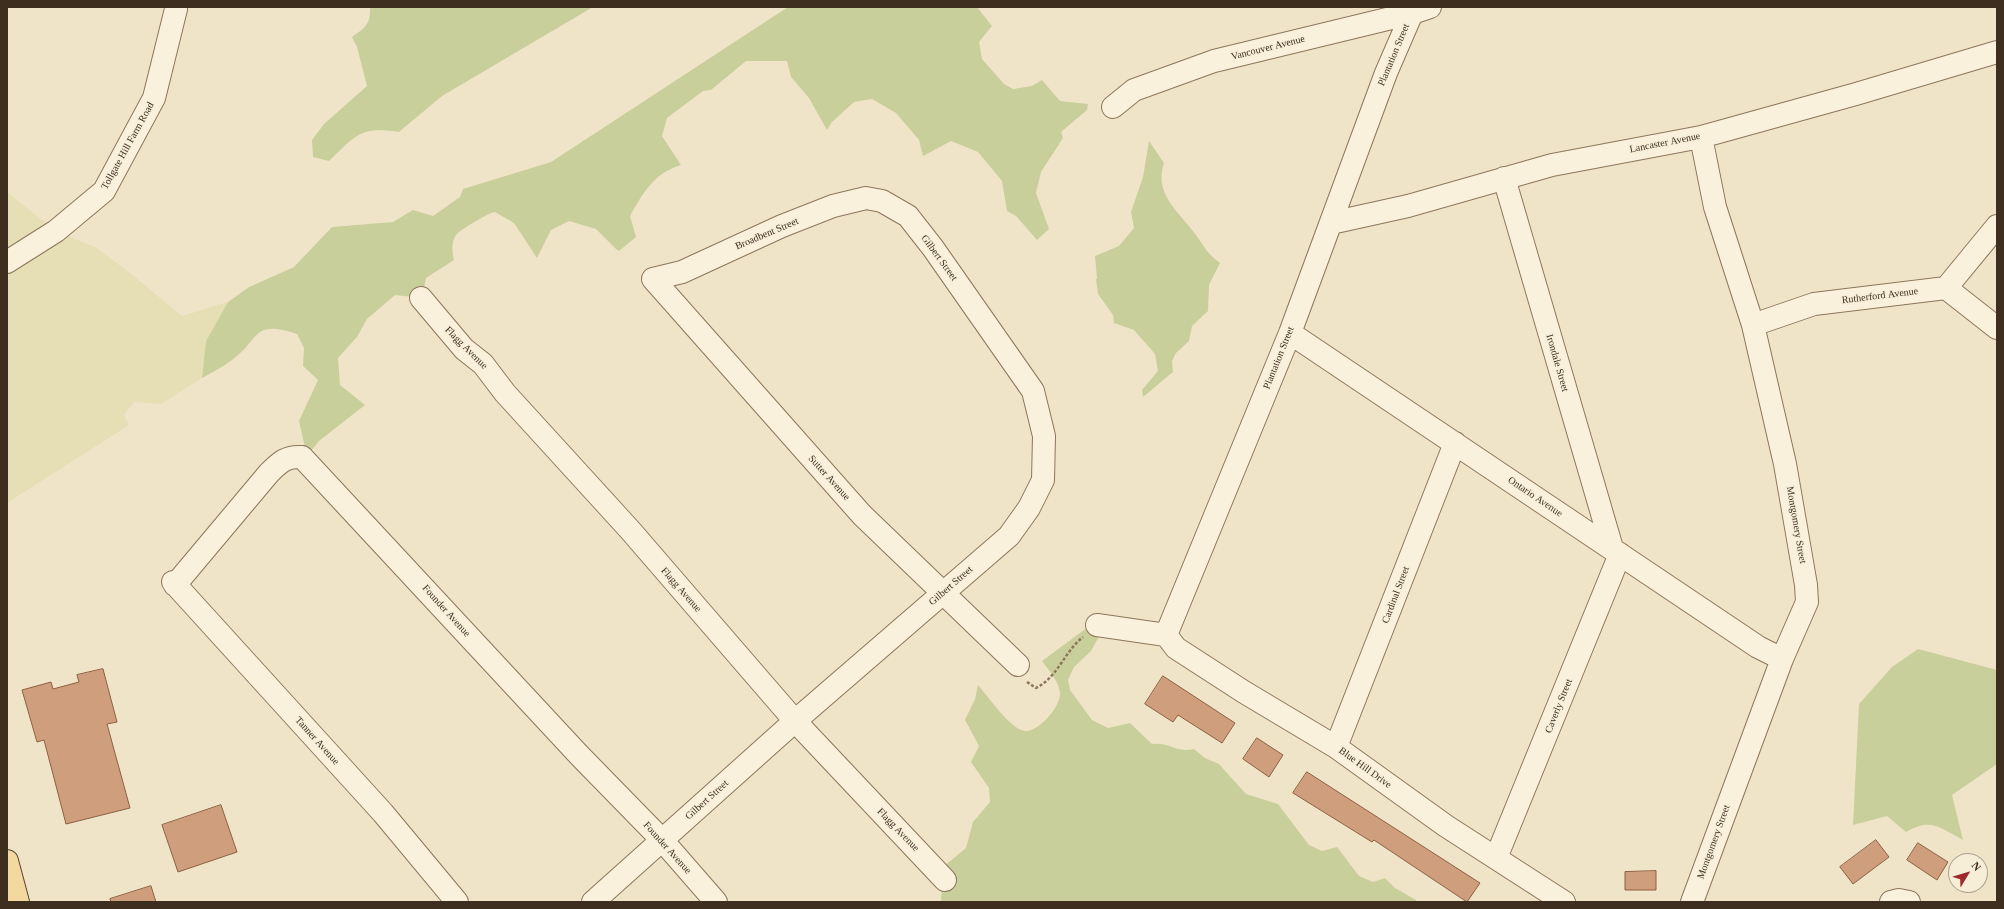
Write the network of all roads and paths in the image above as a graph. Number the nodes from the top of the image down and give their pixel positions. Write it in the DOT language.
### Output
graph roads {
  1 [pos="176,9"];
  2 [pos="1421,10"];
  3 [pos="1997,52"];
  4 [pos="1113,107"];
  5 [pos="1701,137"];
  6 [pos="1504,178"];
  7 [pos="882,201"];
  8 [pos="1331,223"];
  9 [pos="1997,226"];
  10 [pos="7,262"];
  11 [pos="653,279"];
  12 [pos="1946,288"];
  13 [pos="421,298"];
  14 [pos="1753,324"];
  15 [pos="1997,328"];
  16 [pos="1290,333"];
  17 [pos="1455,442"];
  18 [pos="1616,551"];
  19 [pos="174,584"];
  20 [pos="942,594"];
  21 [pos="1097,625"];
  22 [pos="1166,635"];
  23 [pos="1782,659"];
  24 [pos="1018,665"];
  25 [pos="795,721"];
  26 [pos="1336,747"];
  27 [pos="662,840"];
  28 [pos="1496,858"];
  29 [pos="7,861"];
  30 [pos="945,880"];
  31 [pos="18,902"];
  32 [pos="457,902"];
  33 [pos="593,902"];
  34 [pos="716,902"];
  35 [pos="1564,902"];
  36 [pos="1692,902"];
  37 [pos="1891,902"];
  38 [pos="1909,902"];
  1 -- 10 [label="street, Tollgate Hill Farm Road"];
  2 -- 4 [label="street, Vancouver Avenue"];
  2 -- 8 [label="street, Plantation Street"];
  3 -- 5 [label="street, Lancaster Avenue"];
  5 -- 6 [label="street, Lancaster Avenue"];
  5 -- 14 [label="street, Montgomery Street"];
  6 -- 8 [label="street, Lancaster Avenue"];
  6 -- 18 [label="street, Irondale Street"];
  7 -- 11 [label="street, Broadbent Street"];
  7 -- 20 [label="street, Gilbert Street"];
  8 -- 16 [label="street, Plantation Street"];
  9 -- 12 [label="street"];
  11 -- 20 [label="street, Sutter Avenue"];
  12 -- 14 [label="street, Rutherford Avenue"];
  12 -- 15 [label="street"];
  13 -- 25 [label="street, Flagg Avenue"];
  14 -- 23 [label="street, Montgomery Street"];
  16 -- 17 [label="street, Ontario Avenue"];
  16 -- 22 [label="street, Plantation Street"];
  17 -- 18 [label="street, Ontario Avenue"];
  17 -- 26 [label="street, Cardinal Street"];
  18 -- 23 [label="street, Ontario Avenue"];
  18 -- 28 [label="street, Caverly Street"];
  19 -- 27 [label="street, Founder Avenue"];
  19 -- 32 [label="street, Tanner Avenue"];
  20 -- 24 [label="street, Sutter Avenue"];
  20 -- 25 [label="street, Gilbert Street"];
  21 -- 22 [label="street"];
  21 -- 24 [label="path"];
  22 -- 26 [label="street, Blue Hill Drive"];
  23 -- 36 [label="street, Montgomery Street"];
  25 -- 27 [label="street, Gilbert Street"];
  25 -- 30 [label="street, Flagg Avenue"];
  26 -- 28 [label="street, Blue Hill Drive"];
  27 -- 33 [label="street, Gilbert Street"];
  27 -- 34 [label="street, Founder Avenue"];
  28 -- 35 [label="street, Blue Hill Drive"];
  29 -- 31 [label="main road"];
  37 -- 38 [label="street"];
}
